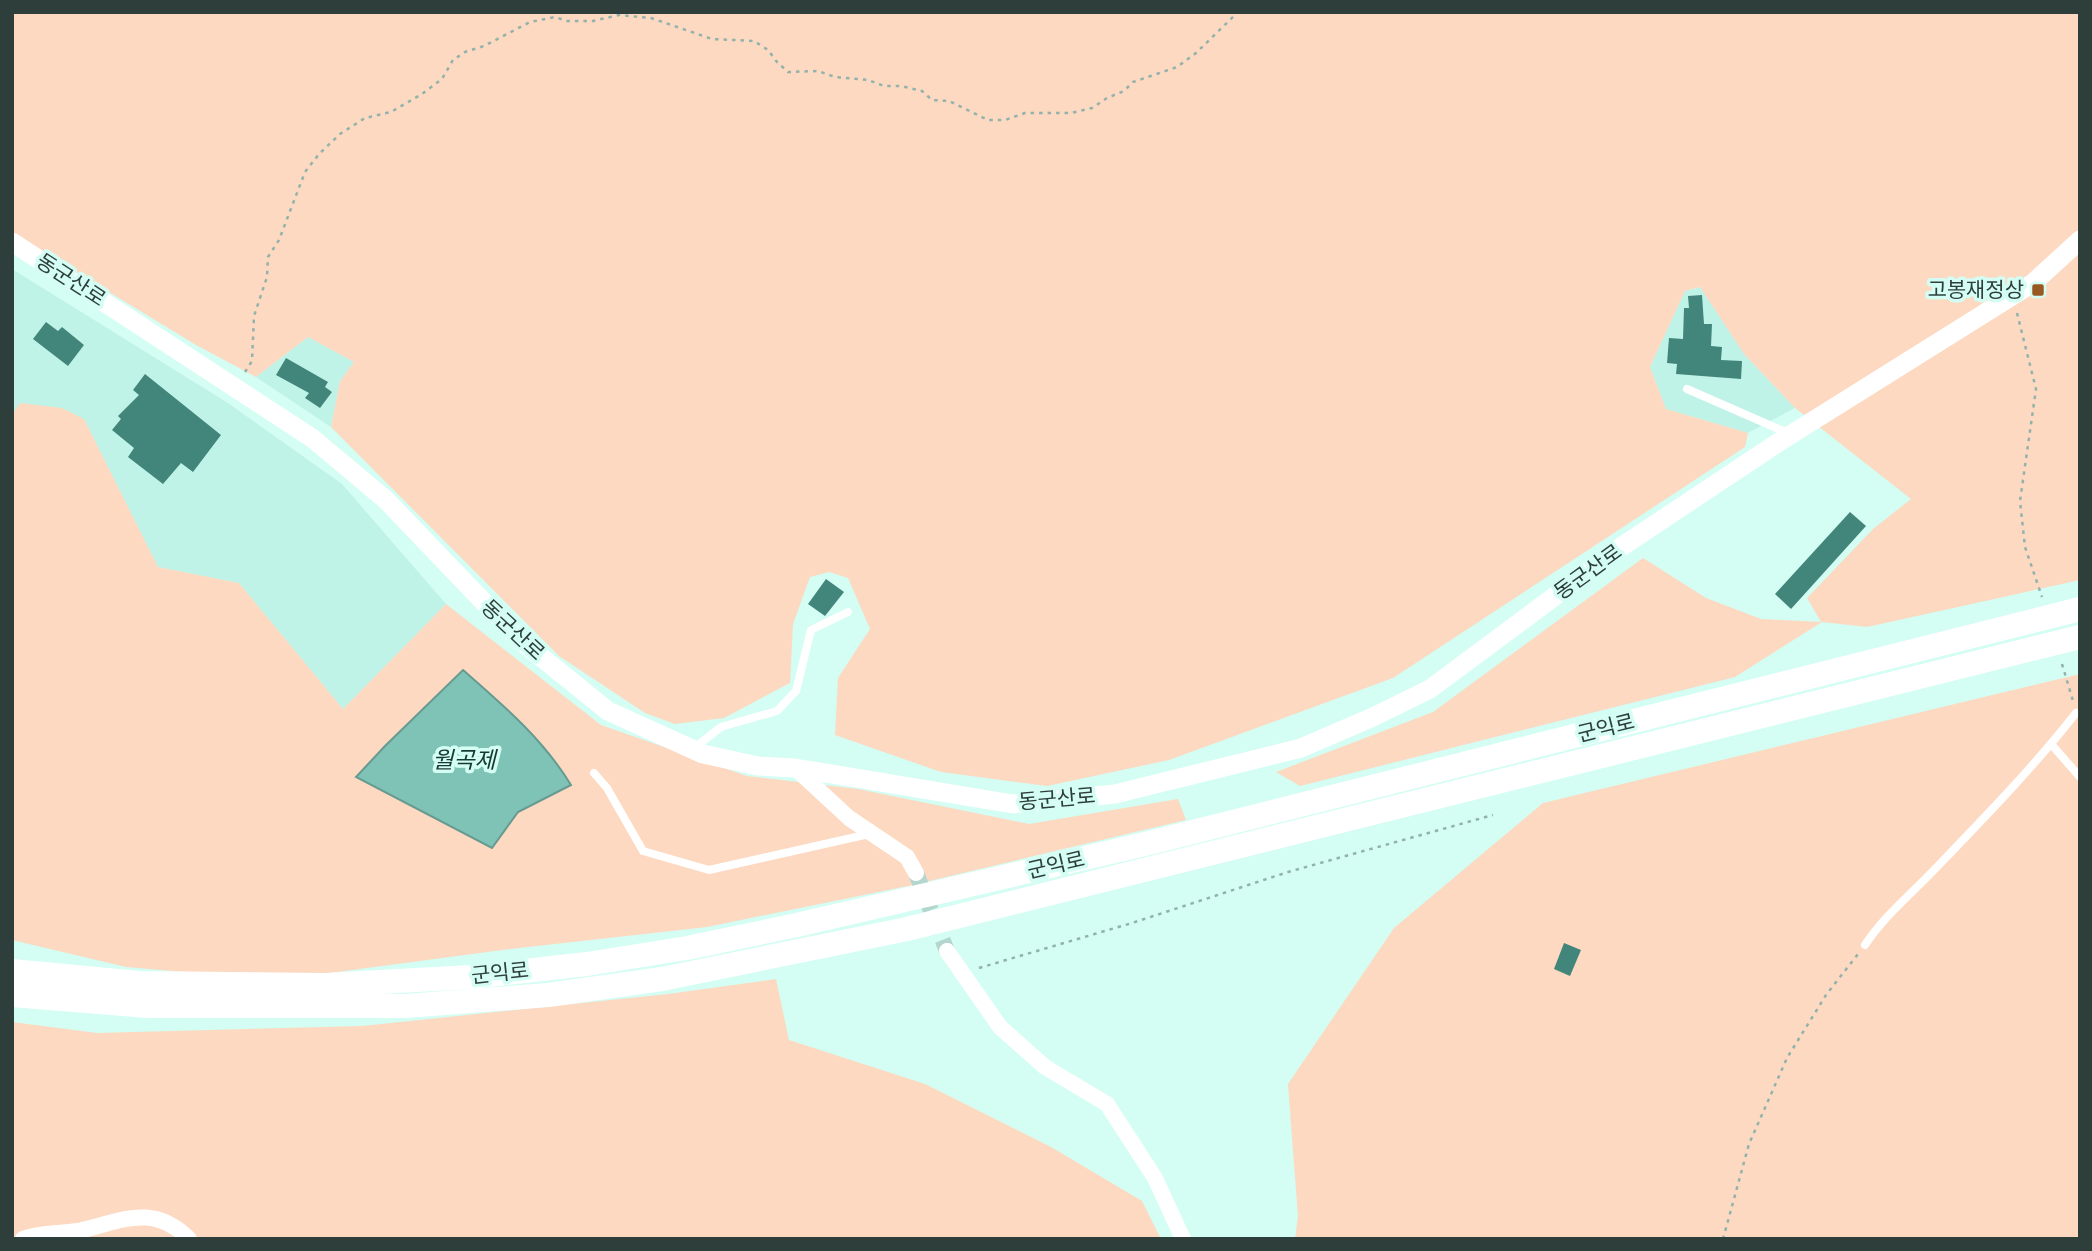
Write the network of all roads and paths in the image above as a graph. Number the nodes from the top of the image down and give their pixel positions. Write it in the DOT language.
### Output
graph roads {
  1 [pos="1238,12"];
  2 [pos="2080,240"];
  3 [pos="12,242"];
  4 [pos="2012,296"];
  5 [pos="235,387"];
  6 [pos="1687,389"];
  7 [pos="1791,434"];
  8 [pos="2038,584"];
  9 [pos="2080,609"];
  10 [pos="848,612"];
  11 [pos="2080,637"];
  12 [pos="2077,713"];
  13 [pos="2051,744"];
  14 [pos="693,749"];
  15 [pos="795,768"];
  16 [pos="594,773"];
  17 [pos="2080,777"];
  18 [pos="1493,815"];
  19 [pos="872,833"];
  20 [pos="916,873"];
  21 [pos="1865,945"];
  22 [pos="947,951"];
  23 [pos="12,971"];
  24 [pos="962,973"];
  25 [pos="12,995"];
  26 [pos="23,1239"];
  27 [pos="189,1239"];
  28 [pos="1183,1239"];
  29 [pos="1723,1239"];
  1 -- 5 [label="path"];
  2 -- 4 [label="street, 동군산로"];
  3 -- 5 [label="street, 동군산로"];
  4 -- 7 [label="street, 동군산로"];
  4 -- 8 [label="path"];
  5 -- 14 [label="street, 동군산로"];
  6 -- 7 [label="lane"];
  7 -- 15 [label="street, 동군산로"];
  9 -- 23 [label="highway, 군익로"];
  10 -- 14 [label="lane"];
  11 -- 25 [label="highway, 군익로"];
  12 -- 13 [label="lane"];
  13 -- 17 [label="lane"];
  13 -- 21 [label="lane"];
  14 -- 15 [label="street, 동군산로"];
  15 -- 19 [label="street"];
  16 -- 19 [label="lane"];
  18 -- 24 [label="path"];
  19 -- 20 [label="street"];
  21 -- 29 [label="path"];
  22 -- 24 [label="street"];
  24 -- 28 [label="street"];
  26 -- 27 [label="street"];
}
